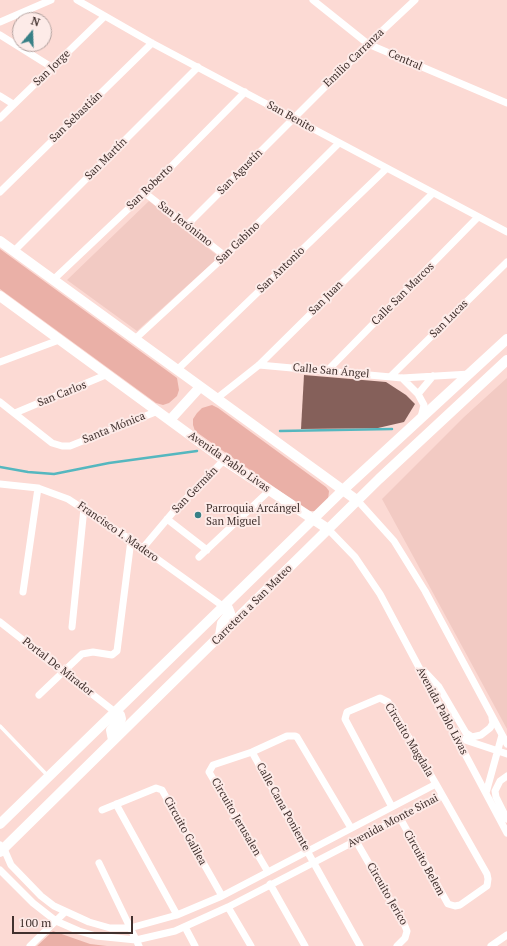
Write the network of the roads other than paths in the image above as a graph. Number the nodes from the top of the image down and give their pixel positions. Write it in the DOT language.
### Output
graph roads {
  1 [pos="51,0"];
  2 [pos="77,0"];
  3 [pos="313,0"];
  4 [pos="415,0"];
  5 [pos="104,17"];
  6 [pos="0,22"];
  7 [pos="0,35"];
  8 [pos="152,43"];
  9 [pos="368,44"];
  10 [pos="198,67"];
  11 [pos="53,68"];
  12 [pos="245,92"];
  13 [pos="0,96"];
  14 [pos="507,103"];
  15 [pos="14,104"];
  16 [pos="0,118"];
  17 [pos="293,118"];
  18 [pos="339,143"];
  19 [pos="386,169"];
  20 [pos="0,192"];
  21 [pos="145,193"];
  22 [pos="432,194"];
  23 [pos="478,217"];
  24 [pos="187,225"];
  25 [pos="507,232"];
  26 [pos="0,241"];
  27 [pos="14,251"];
  28 [pos="225,256"];
  29 [pos="507,262"];
  30 [pos="53,280"];
  31 [pos="3,301"];
  32 [pos="136,339"];
  33 [pos="507,339"];
  34 [pos="59,340"];
  35 [pos="507,360"];
  36 [pos="0,362"];
  37 [pos="259,365"];
  38 [pos="177,370"];
  39 [pos="328,370"];
  40 [pos="108,374"];
  41 [pos="470,374"];
  42 [pos="391,376"];
  43 [pos="433,376"];
  44 [pos="402,378"];
  45 [pos="200,387"];
  46 [pos="418,394"];
  47 [pos="216,399"];
  48 [pos="0,402"];
  49 [pos="158,411"];
  50 [pos="16,413"];
  51 [pos="170,420"];
  52 [pos="420,421"];
  53 [pos="224,460"];
  54 [pos="0,484"];
  55 [pos="38,488"];
  56 [pos="270,490"];
  57 [pos="342,490"];
  58 [pos="358,501"];
  59 [pos="84,508"];
  60 [pos="167,519"];
  61 [pos="314,519"];
  62 [pos="328,529"];
  63 [pos="131,540"];
  64 [pos="142,549"];
  65 [pos="207,550"];
  66 [pos="199,557"];
  67 [pos="23,592"];
  68 [pos="224,607"];
  69 [pos="0,622"];
  70 [pos="72,628"];
  71 [pos="220,635"];
  72 [pos="416,662"];
  73 [pos="63,670"];
  74 [pos="39,694"];
  75 [pos="115,712"];
  76 [pos="492,717"];
  77 [pos="0,726"];
  78 [pos="502,735"];
  79 [pos="456,737"];
  80 [pos="112,740"];
  81 [pos="507,744"];
  82 [pos="252,752"];
  83 [pos="497,752"];
  84 [pos="507,754"];
  85 [pos="507,776"];
  86 [pos="49,777"];
  87 [pos="436,784"];
  88 [pos="486,793"];
  89 [pos="442,796"];
  90 [pos="116,804"];
  91 [pos="392,807"];
  92 [pos="102,810"];
  93 [pos="400,818"];
  94 [pos="507,819"];
  95 [pos="0,824"];
  96 [pos="351,828"];
  97 [pos="507,833"];
  98 [pos="356,841"];
  99 [pos="1,849"];
  100 [pos="306,850"];
  101 [pos="314,862"];
  102 [pos="99,863"];
  103 [pos="0,870"];
  104 [pos="268,872"];
  105 [pos="270,884"];
  106 [pos="222,896"];
  107 [pos="228,907"];
  108 [pos="65,912"];
  109 [pos="177,915"];
  110 [pos="56,921"];
  111 [pos="184,927"];
  112 [pos="130,928"];
  113 [pos="507,936"];
  114 [pos="137,943"];
  115 [pos="30,946"];
  116 [pos="195,946"];
  117 [pos="251,946"];
  118 [pos="305,946"];
  119 [pos="360,946"];
  120 [pos="397,946"];
  121 [pos="491,946"];
  1 -- 6 [label="street"];
  2 -- 5 [label="street, San Benito"];
  3 -- 9 [label="street, Central"];
  4 -- 9 [label="street, Emilio Carranza"];
  5 -- 8 [label="street, San Benito"];
  5 -- 11 [label="street, San Jorge"];
  7 -- 11 [label="street"];
  8 -- 10 [label="street, San Benito"];
  8 -- 20 [label="street, San Sebastián"];
  9 -- 14 [label="street, Central"];
  9 -- 17 [label="street, Emilio Carranza"];
  10 -- 12 [label="street, San Benito"];
  10 -- 27 [label="street, San Martín"];
  11 -- 15 [label="street, San Jorge"];
  12 -- 17 [label="street, San Benito"];
  12 -- 21 [label="street, San Roberto"];
  13 -- 15 [label="street"];
  15 -- 16 [label="street, San Jorge"];
  17 -- 18 [label="street, San Benito"];
  17 -- 24 [label="street, San Agustín"];
  18 -- 19 [label="street, San Benito"];
  18 -- 28 [label="street, San Gabino"];
  19 -- 22 [label="street, San Benito"];
  19 -- 38 [label="street, San Antonio"];
  21 -- 24 [label="street, San Jerónimo"];
  21 -- 30 [label="street, San Roberto"];
  22 -- 23 [label="street, San Benito"];
  22 -- 37 [label="street, San Juan"];
  23 -- 25 [label="street, San Benito"];
  23 -- 39 [label="street, Calle San Marcos"];
  24 -- 28 [label="street, San Jerónimo"];
  26 -- 27 [label="main road"];
  27 -- 30 [label="main road"];
  28 -- 32 [label="street, San Gabino"];
  29 -- 42 [label="street, San Lucas"];
  30 -- 32 [label="main road"];
  31 -- 34 [label="main road, Avenida Pablo Livas"];
  32 -- 38 [label="main road"];
  33 -- 41 [label="main road, Carretera a San Mateo"];
  34 -- 36 [label="street"];
  34 -- 40 [label="main road, Avenida Pablo Livas"];
  35 -- 58 [label="main road, Carretera a San Mateo"];
  37 -- 39 [label="street, Calle San Ángel"];
  37 -- 47 [label="street, San Juan"];
  38 -- 45 [label="main road"];
  39 -- 42 [label="street, Calle San Ángel"];
  40 -- 49 [label="main road, Avenida Pablo Livas"];
  40 -- 50 [label="street, San Carlos"];
  41 -- 43 [label="street, Calle San Ángel"];
  41 -- 52 [label="main road, Carretera a San Mateo"];
  42 -- 44 [label="street, Calle San Ángel"];
  43 -- 44 [label="street, Calle San Ángel"];
  43 -- 46 [label="street"];
  44 -- 46 [label="street"];
  45 -- 47 [label="main road"];
  45 -- 51 [label="main road"];
  46 -- 52 [label="street"];
  47 -- 57 [label="main road"];
  48 -- 50 [label="street"];
  49 -- 50 [label="street, Santa Mónica"];
  49 -- 51 [label="main road, Avenida Pablo Livas"];
  51 -- 53 [label="main road, Avenida Pablo Livas"];
  52 -- 57 [label="main road, Carretera a San Mateo"];
  53 -- 56 [label="main road, Avenida Pablo Livas"];
  53 -- 60 [label="street, San Germán"];
  54 -- 55 [label="street, Francisco I. Madero"];
  55 -- 59 [label="street, Francisco I. Madero"];
  55 -- 67 [label="street"];
  56 -- 61 [label="main road, Avenida Pablo Livas"];
  56 -- 65 [label="street"];
  57 -- 58 [label="main road"];
  57 -- 61 [label="main road, Carretera a San Mateo"];
  58 -- 62 [label="main road, Carretera a San Mateo"];
  58 -- 76 [label="street"];
  59 -- 63 [label="street, Francisco I. Madero"];
  59 -- 70 [label="street"];
  60 -- 64 [label="street"];
  60 -- 65 [label="street, San Germán"];
  61 -- 62 [label="main road, Avenida Pablo Livas"];
  61 -- 68 [label="main road, Carretera a San Mateo"];
  62 -- 71 [label="main road, Carretera a San Mateo"];
  62 -- 72 [label="street, Avenida Pablo Livas"];
  63 -- 64 [label="street, Francisco I. Madero"];
  63 -- 73 [label="street"];
  64 -- 68 [label="street, Francisco I. Madero"];
  65 -- 66 [label="street"];
  68 -- 71 [label="main road"];
  68 -- 75 [label="main road, Carretera a San Mateo"];
  69 -- 73 [label="street, Portal De Mirador"];
  71 -- 80 [label="main road, Carretera a San Mateo"];
  72 -- 76 [label="street"];
  72 -- 79 [label="street, Avenida Pablo Livas"];
  73 -- 74 [label="street"];
  73 -- 75 [label="street, Portal De Mirador"];
  75 -- 80 [label="main road"];
  75 -- 86 [label="main road, Carretera a San Mateo"];
  76 -- 78 [label="street"];
  77 -- 86 [label="lane"];
  78 -- 81 [label="street"];
  78 -- 83 [label="street"];
  79 -- 83 [label="street"];
  79 -- 88 [label="street, Avenida Pablo Livas"];
  80 -- 99 [label="main road, Carretera a San Mateo"];
  82 -- 96 [label="street, Circuito Jerusalen"];
  82 -- 100 [label="street, Calle Cana Poniente"];
  82 -- 104 [label="street, Circuito Jerusalen"];
  83 -- 84 [label="street"];
  83 -- 88 [label="street"];
  85 -- 94 [label="street"];
  86 -- 95 [label="main road, Carretera a San Mateo"];
  87 -- 89 [label="street, Avenida Monte Sinai"];
  87 -- 91 [label="street, Avenida Monte Sinai"];
  87 -- 91 [label="street, Circuito Magdala"];
  88 -- 97 [label="street, Avenida Pablo Livas"];
  89 -- 93 [label="street, Avenida Monte Sinai"];
  89 -- 93 [label="street, Circuito Belem"];
  90 -- 92 [label="street, Circuito Galilea"];
  90 -- 106 [label="street, Circuito Galilea"];
  90 -- 109 [label="street"];
  91 -- 96 [label="street, Avenida Monte Sinai"];
  93 -- 98 [label="street, Avenida Monte Sinai"];
  96 -- 100 [label="street, Avenida Monte Sinai"];
  98 -- 101 [label="street, Avenida Monte Sinai"];
  98 -- 120 [label="street, Circuito Jerico"];
  99 -- 108 [label="street, Avenida Monte Sinai"];
  100 -- 101 [label="street, Calle Cana Poniente"];
  100 -- 104 [label="street, Avenida Monte Sinai"];
  101 -- 105 [label="street, Avenida Monte Sinai"];
  101 -- 119 [label="street, Calle Cana Poniente"];
  102 -- 112 [label="street"];
  103 -- 110 [label="street, Avenida Monte Sinai"];
  104 -- 106 [label="street, Avenida Monte Sinai"];
  105 -- 107 [label="street, Avenida Monte Sinai"];
  105 -- 118 [label="street"];
  106 -- 109 [label="street, Avenida Monte Sinai"];
  107 -- 111 [label="street, Avenida Monte Sinai"];
  107 -- 117 [label="street"];
  108 -- 110 [label="street"];
  108 -- 112 [label="street, Avenida Monte Sinai"];
  109 -- 112 [label="street, Avenida Monte Sinai"];
  110 -- 114 [label="street, Avenida Monte Sinai"];
  110 -- 115 [label="street"];
  111 -- 114 [label="street, Avenida Monte Sinai"];
  111 -- 116 [label="street"];
  112 -- 114 [label="street"];
  113 -- 121 [label="street"];
}
